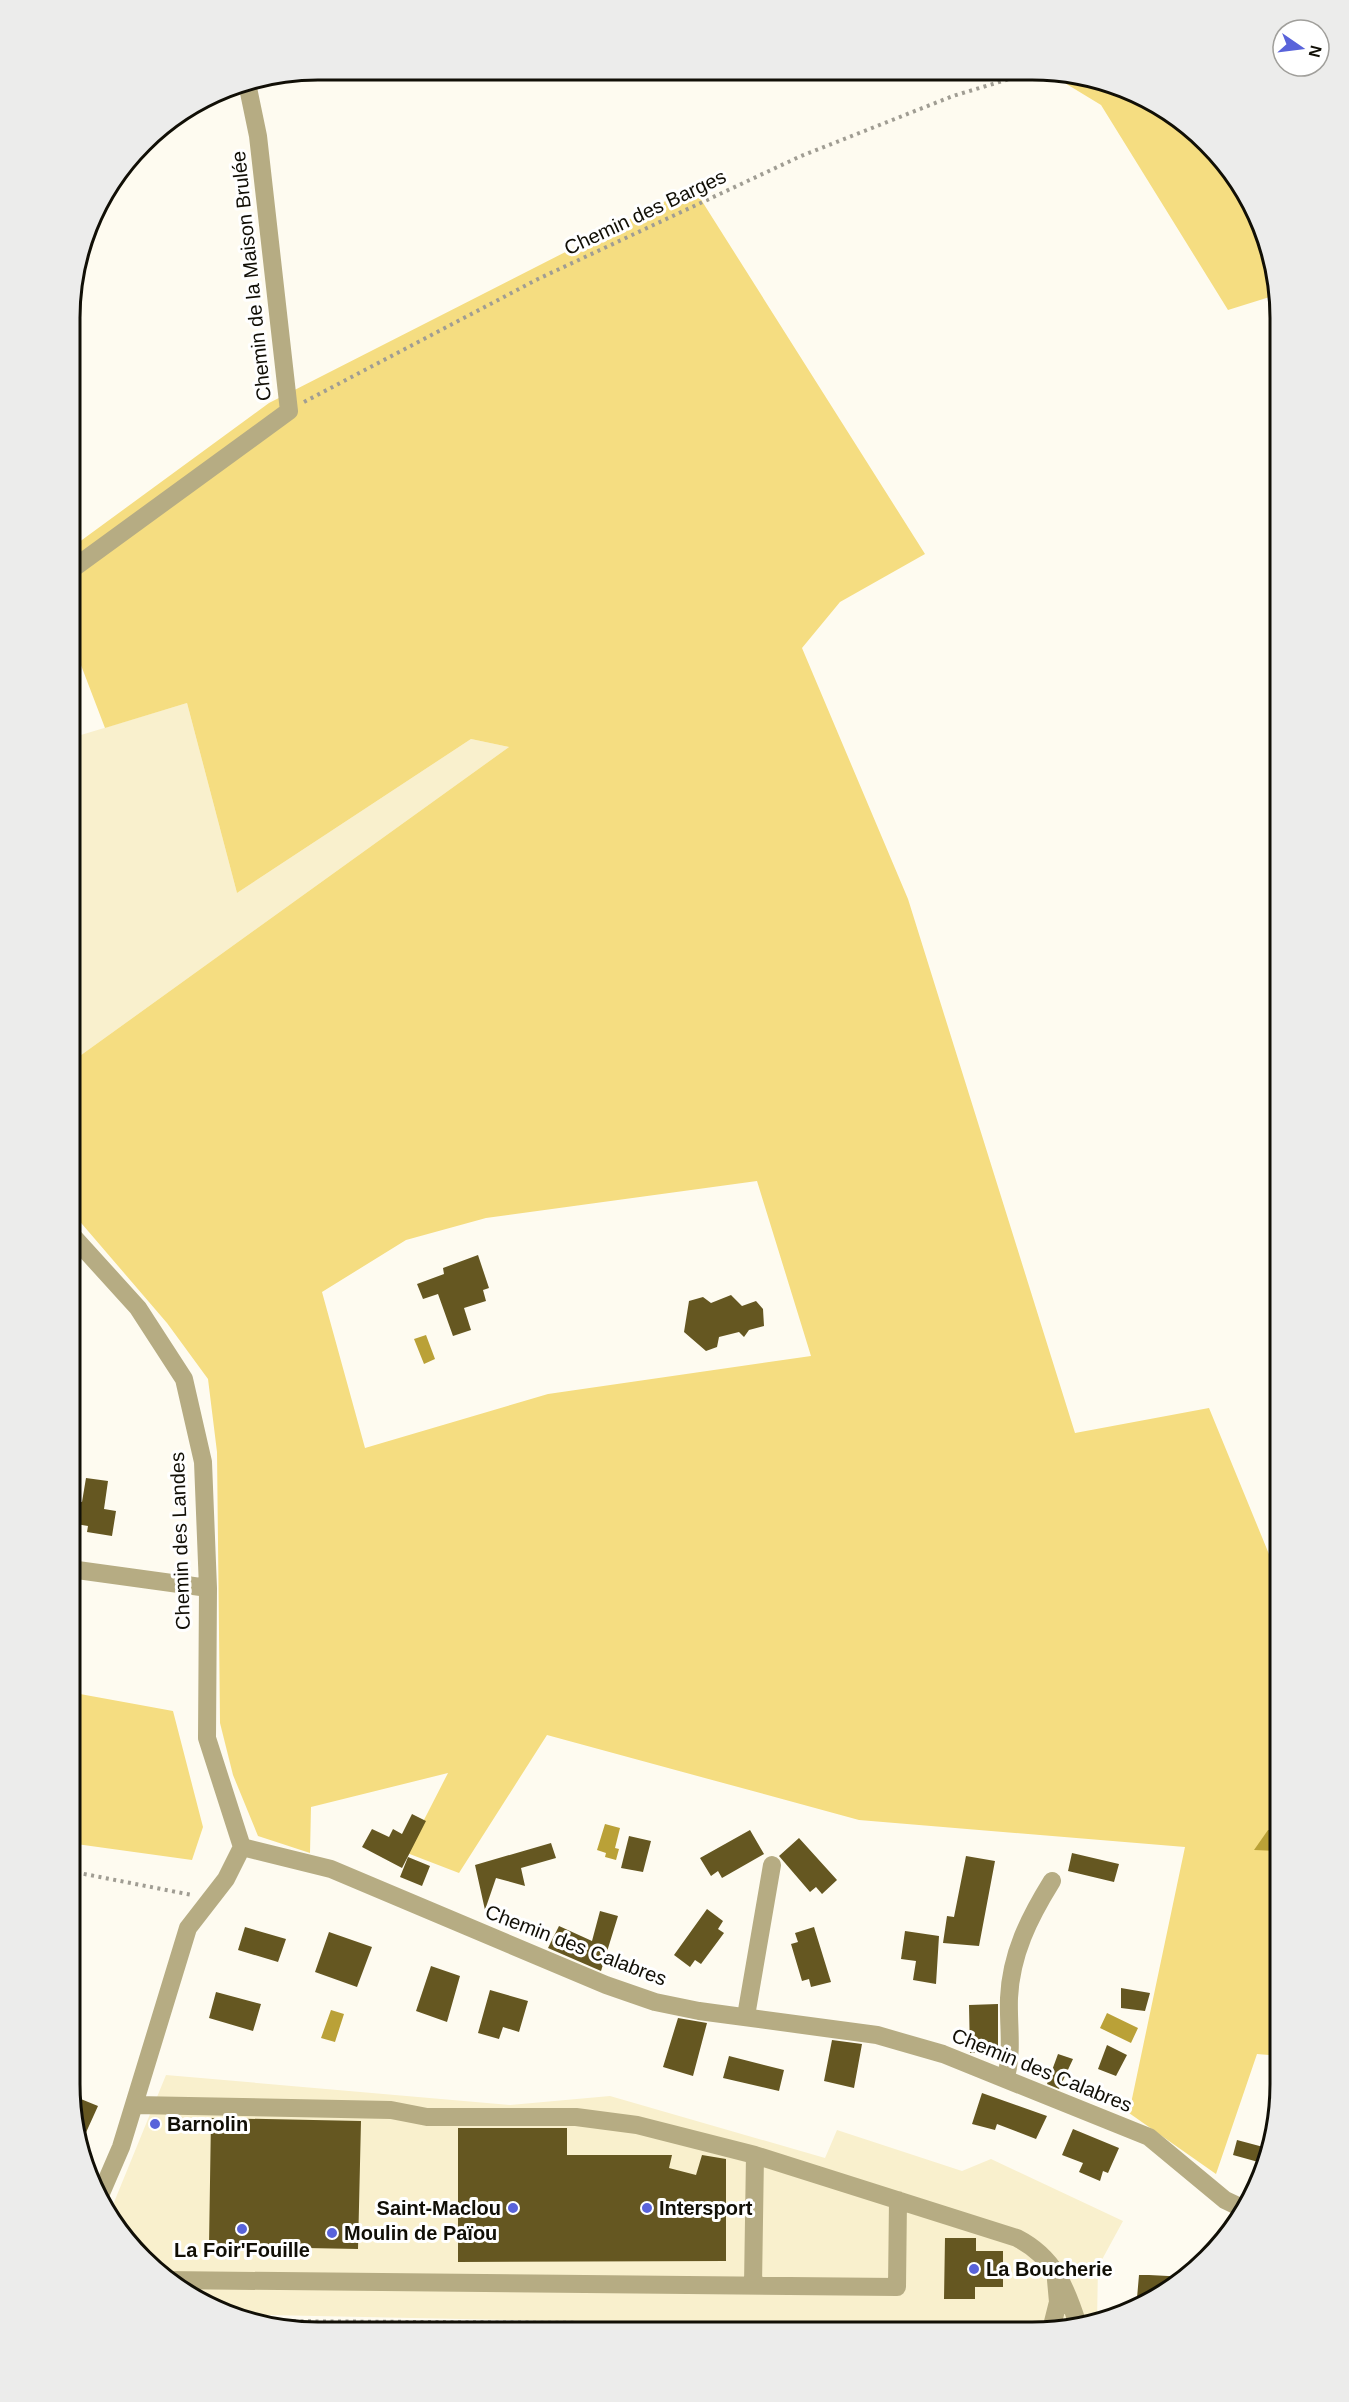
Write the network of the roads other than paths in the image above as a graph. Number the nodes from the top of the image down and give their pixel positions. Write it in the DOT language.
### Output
graph roads {
  1 [pos="248,90"];
  2 [pos="80,563"];
  3 [pos="80,1244"];
  4 [pos="80,1570"];
  5 [pos="208,1588"];
  6 [pos="242,1847"];
  7 [pos="772,1865"];
  8 [pos="1052,1881"];
  9 [pos="746,2016"];
  10 [pos="1006,2077"];
  11 [pos="135,2105"];
  12 [pos="754,2155"];
  13 [pos="103,2188"];
  14 [pos="897,2200"];
  15 [pos="1237,2205"];
  16 [pos="1055,2269"];
  17 [pos="183,2280"];
  18 [pos="753,2285"];
  19 [pos="1076,2318"];
  20 [pos="1053,2321"];
  1 -- 2 [label="street, Chemin de la Maison Brulée"];
  3 -- 5 [label="street, Chemin des Landes"];
  4 -- 5 [label="street"];
  5 -- 6 [label="street, Chemin des Landes"];
  6 -- 9 [label="street, Chemin des Calabres"];
  6 -- 11 [label="street"];
  7 -- 9 [label="street"];
  8 -- 10 [label="street"];
  9 -- 10 [label="street, Chemin des Calabres"];
  10 -- 15 [label="street, Chemin des Calabres"];
  11 -- 12 [label="street"];
  11 -- 13 [label="street"];
  12 -- 14 [label="street"];
  12 -- 18 [label="street"];
  14 -- 16 [label="street"];
  14 -- 18 [label="street"];
  16 -- 19 [label="street"];
  16 -- 20 [label="street"];
  17 -- 18 [label="street"];
}
